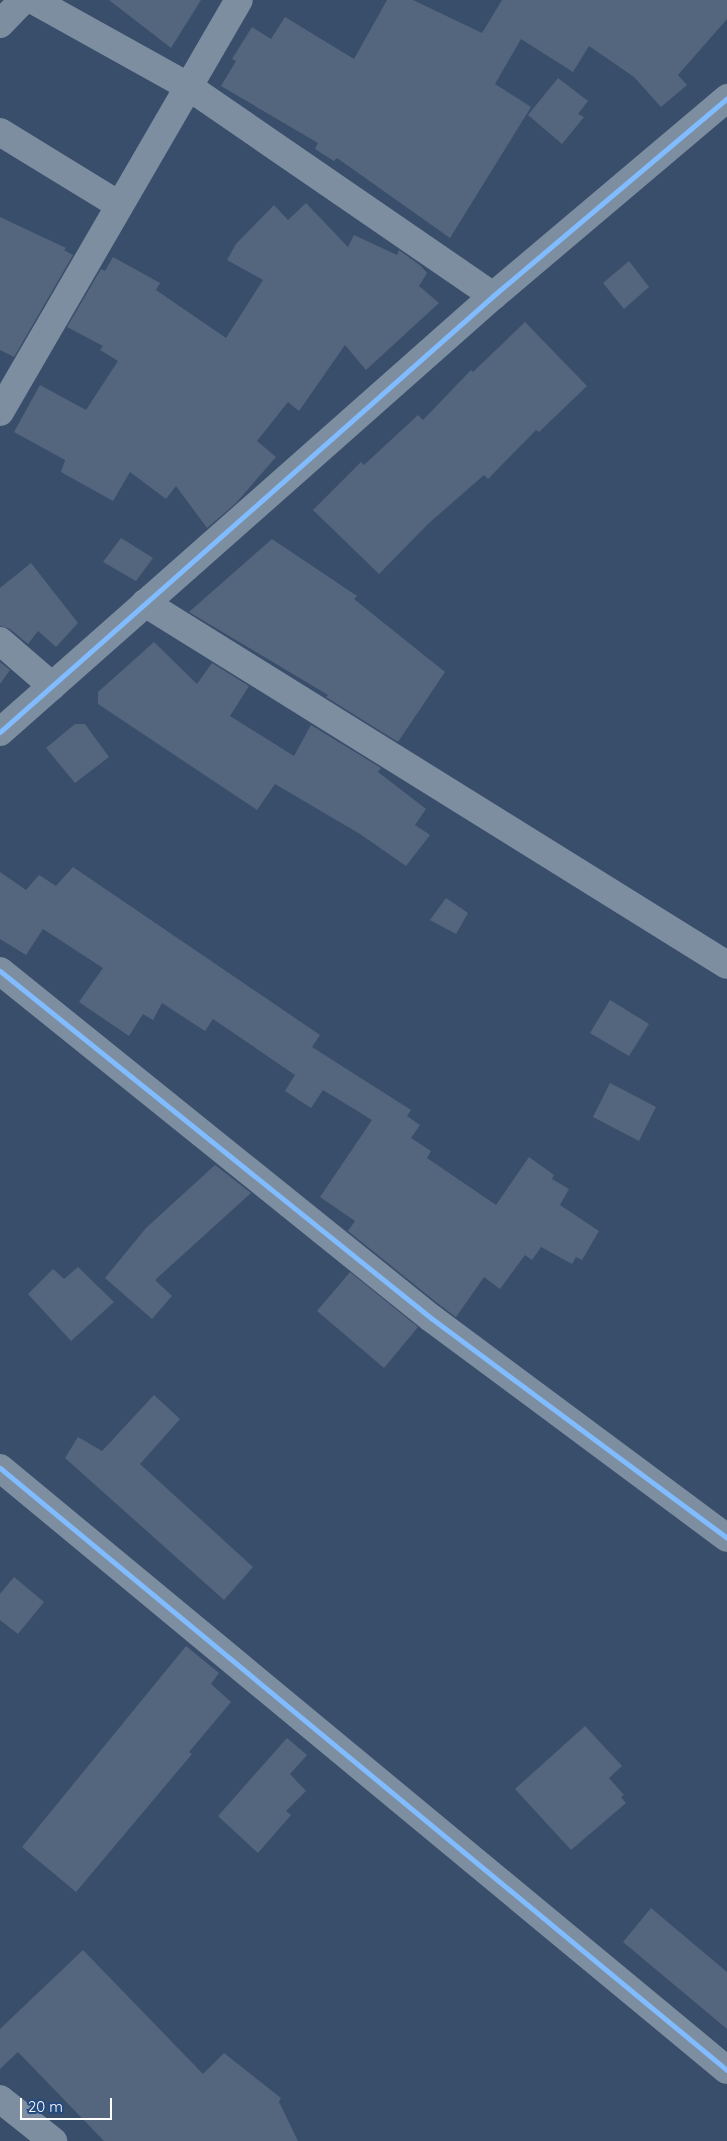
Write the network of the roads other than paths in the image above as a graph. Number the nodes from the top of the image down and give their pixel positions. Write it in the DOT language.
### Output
graph roads {
  1 [pos="23,0"];
  2 [pos="33,0"];
  3 [pos="239,0"];
  4 [pos="0,24"];
  5 [pos="189,87"];
  6 [pos="727,98"];
  7 [pos="0,132"];
  8 [pos="119,205"];
  9 [pos="493,296"];
  10 [pos="0,412"];
  11 [pos="145,603"];
  12 [pos="0,641"];
  13 [pos="52,686"];
  14 [pos="0,732"];
  15 [pos="727,966"];
  16 [pos="0,971"];
  17 [pos="0,1468"];
  18 [pos="727,1538"];
  19 [pos="727,2070"];
  20 [pos="0,2099"];
  21 [pos="53,2141"];
  1 -- 4 [label="street"];
  2 -- 5 [label="street"];
  3 -- 5 [label="street"];
  5 -- 8 [label="street"];
  5 -- 9 [label="street"];
  6 -- 9 [label="street"];
  7 -- 8 [label="street"];
  8 -- 10 [label="street"];
  9 -- 11 [label="street"];
  11 -- 13 [label="street"];
  11 -- 15 [label="street"];
  12 -- 13 [label="street"];
  13 -- 14 [label="street"];
  16 -- 18 [label="street"];
  17 -- 19 [label="street"];
  20 -- 21 [label="street"];
}
